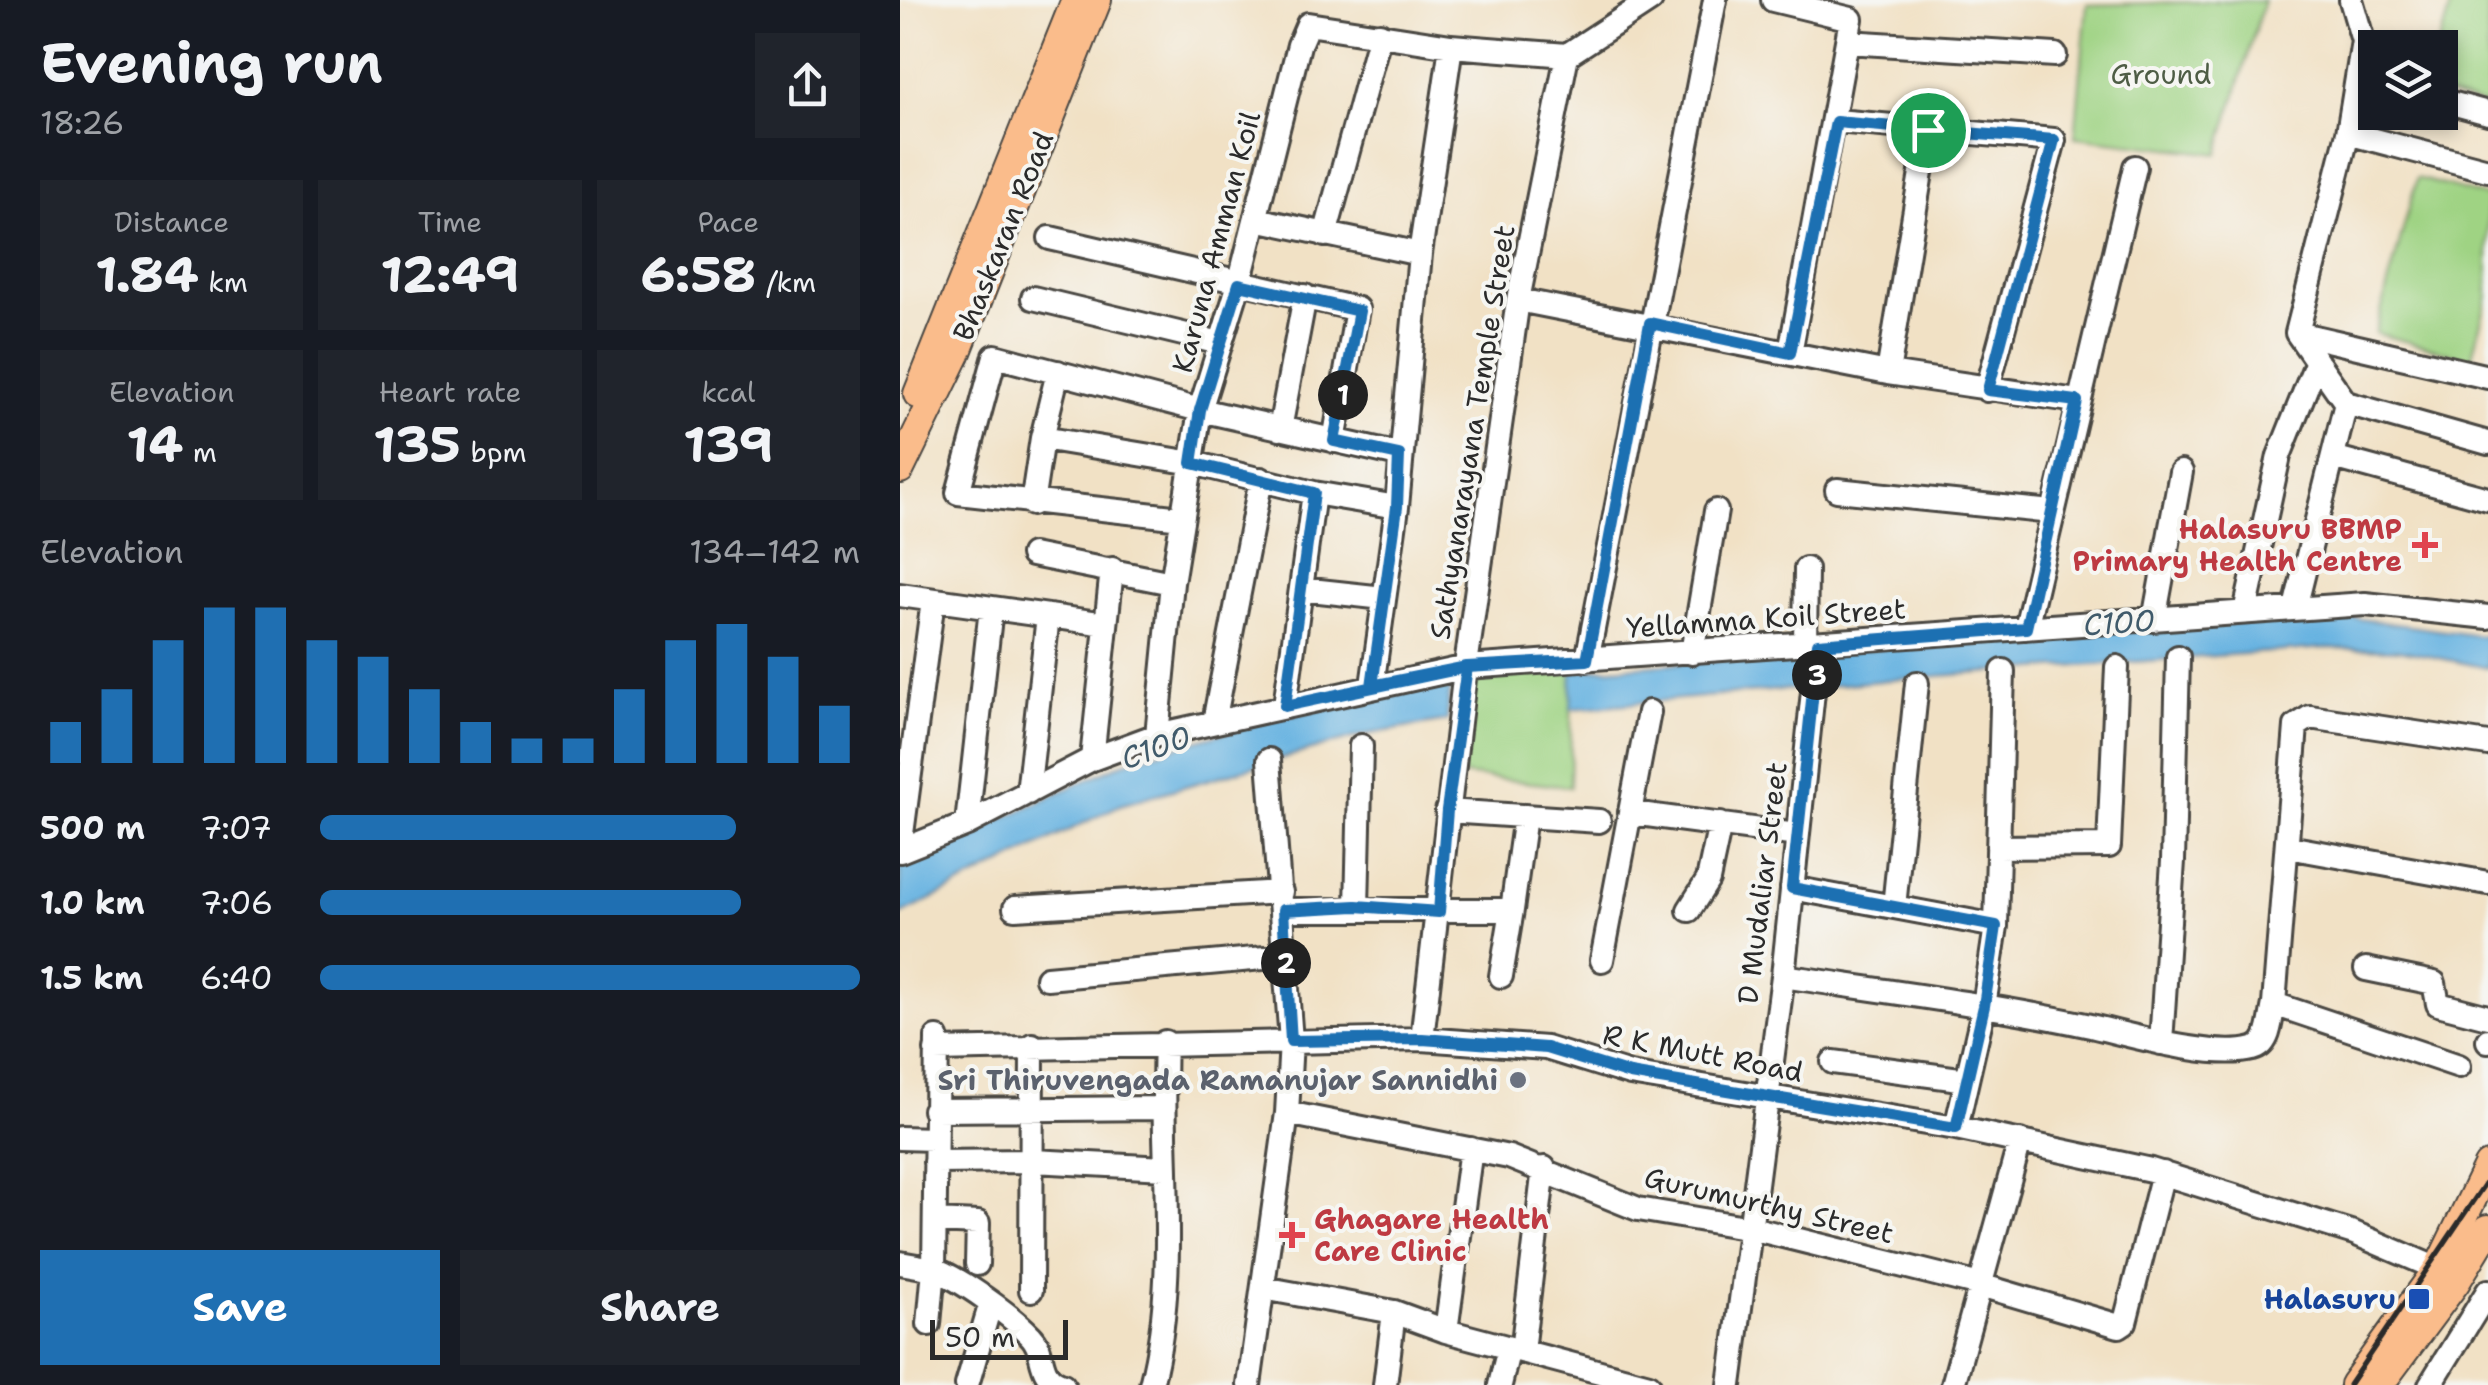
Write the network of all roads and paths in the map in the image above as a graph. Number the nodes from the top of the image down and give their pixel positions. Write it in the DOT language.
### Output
graph roads {
  1 [pos="1076,0"];
  2 [pos="1097,0"];
  3 [pos="1651,0"];
  4 [pos="1715,0"];
  5 [pos="1772,0"];
  6 [pos="2349,0"];
  7 [pos="2360,30"];
  8 [pos="1380,34"];
  9 [pos="1848,42"];
  10 [pos="1451,46"];
  11 [pos="1566,55"];
  12 [pos="2055,55"];
  13 [pos="2358,104"];
  14 [pos="2458,105"];
  15 [pos="2488,113"];
  16 [pos="1836,122"];
  17 [pos="1928,130"];
  18 [pos="2348,133"];
  19 [pos="2134,166"];
  20 [pos="2488,170"];
  21 [pos="1256,219"];
  22 [pos="1325,234"];
  23 [pos="1050,238"];
  24 [pos="1420,254"];
  25 [pos="1239,284"];
  26 [pos="1305,296"];
  27 [pos="1033,298"];
  28 [pos="1518,300"];
  29 [pos="1650,323"];
  30 [pos="2297,332"];
  31 [pos="1220,342"];
  32 [pos="1790,353"];
  33 [pos="2317,360"];
  34 [pos="2486,370"];
  35 [pos="1058,372"];
  36 [pos="1888,373"];
  37 [pos="1988,390"];
  38 [pos="2077,401"];
  39 [pos="2346,403"];
  40 [pos="1200,410"];
  41 [pos="1280,429"];
  42 [pos="900,432"];
  43 [pos="1042,438"];
  44 [pos="1334,441"];
  45 [pos="2488,442"];
  46 [pos="1399,455"];
  47 [pos="2333,457"];
  48 [pos="1192,463"];
  49 [pos="900,468"];
  50 [pos="2181,472"];
  51 [pos="1261,479"];
  52 [pos="1837,490"];
  53 [pos="1314,493"];
  54 [pos="2488,498"];
  55 [pos="1032,504"];
  56 [pos="1397,507"];
  57 [pos="1716,511"];
  58 [pos="2052,512"];
  59 [pos="1182,518"];
  60 [pos="1032,554"];
  61 [pos="1112,569"];
  62 [pos="1806,569"];
  63 [pos="1172,583"];
  64 [pos="1301,589"];
  65 [pos="900,595"];
  66 [pos="1384,598"];
  67 [pos="933,600"];
  68 [pos="991,608"];
  69 [pos="2295,608"];
  70 [pos="2245,612"];
  71 [pos="1048,616"];
  72 [pos="2488,617"];
  73 [pos="2154,620"];
  74 [pos="1106,624"];
  75 [pos="2026,628"];
  76 [pos="1814,648"];
  77 [pos="1692,653"];
  78 [pos="2178,657"];
  79 [pos="1587,660"];
  80 [pos="2117,667"];
  81 [pos="2003,671"];
  82 [pos="912,672"];
  83 [pos="1466,673"];
  84 [pos="1918,683"];
  85 [pos="1372,686"];
  86 [pos="1285,706"];
  87 [pos="1650,712"];
  88 [pos="1214,722"];
  89 [pos="908,730"];
  90 [pos="1157,736"];
  91 [pos="2488,744"];
  92 [pos="1361,746"];
  93 [pos="1092,759"];
  94 [pos="1268,760"];
  95 [pos="1028,792"];
  96 [pos="1447,810"];
  97 [pos="1632,813"];
  98 [pos="1525,816"];
  99 [pos="1599,821"];
  100 [pos="967,824"];
  101 [pos="1720,824"];
  102 [pos="1797,834"];
  103 [pos="2288,847"];
  104 [pos="1998,848"];
  105 [pos="901,850"];
  106 [pos="2488,883"];
  107 [pos="1792,888"];
  108 [pos="1282,901"];
  109 [pos="1356,906"];
  110 [pos="1894,907"];
  111 [pos="1015,908"];
  112 [pos="1512,910"];
  113 [pos="1690,910"];
  114 [pos="1439,912"];
  115 [pos="1996,926"];
  116 [pos="1286,956"];
  117 [pos="1602,960"];
  118 [pos="2366,970"];
  119 [pos="1501,976"];
  120 [pos="1782,976"];
  121 [pos="1047,978"];
  122 [pos="2274,1004"];
  123 [pos="1984,1006"];
  124 [pos="2488,1017"];
  125 [pos="1422,1039"];
  126 [pos="1291,1041"];
  127 [pos="1165,1042"];
  128 [pos="2161,1043"];
  129 [pos="1032,1045"];
  130 [pos="1833,1062"];
  131 [pos="2459,1066"];
  132 [pos="1967,1080"];
  133 [pos="1766,1097"];
  134 [pos="1032,1108"];
  135 [pos="1162,1108"];
  136 [pos="934,1110"];
  137 [pos="1287,1114"];
  138 [pos="1956,1128"];
  139 [pos="900,1138"];
  140 [pos="2020,1141"];
  141 [pos="1471,1150"];
  142 [pos="935,1151"];
  143 [pos="1033,1161"];
  144 [pos="2488,1166"];
  145 [pos="1165,1168"];
  146 [pos="1544,1168"];
  147 [pos="2163,1173"];
  148 [pos="935,1221"];
  149 [pos="1751,1228"];
  150 [pos="2488,1228"];
  151 [pos="977,1264"];
  152 [pos="934,1269"];
  153 [pos="904,1270"];
  154 [pos="2446,1276"];
  155 [pos="1980,1284"];
  156 [pos="1262,1288"];
  157 [pos="1031,1290"];
  158 [pos="2485,1302"];
  159 [pos="990,1306"];
  160 [pos="1394,1312"];
  161 [pos="929,1324"];
  162 [pos="1446,1331"];
  163 [pos="1516,1349"];
  164 [pos="1038,1376"];
  165 [pos="967,1385"];
  166 [pos="1062,1385"];
  167 [pos="1150,1385"];
  168 [pos="1249,1385"];
  169 [pos="1385,1385"];
  170 [pos="1500,1385"];
  171 [pos="1650,1385"];
  172 [pos="1730,1385"];
  173 [pos="1954,1385"];
  174 [pos="2354,1385"];
  175 [pos="2379,1385"];
  176 [pos="2430,1385"];
  1 -- 42 [label="main road, Bhaskaran Road"];
  2 -- 49 [label="main road, Bhaskaran Road"];
  3 -- 11 [label="street"];
  4 -- 29 [label="street"];
  5 -- 9 [label="street"];
  6 -- 7 [label="street"];
  8 -- 10 [label="street, Karuna Amman Koil"];
  8 -- 21 [label="street, Karuna Amman Koil"];
  8 -- 22 [label="street"];
  9 -- 12 [label="street"];
  9 -- 16 [label="street"];
  10 -- 11 [label="street, Karuna Amman Koil"];
  10 -- 24 [label="street"];
  11 -- 28 [label="street, Sathyanarayana Temple Street"];
  13 -- 18 [label="street"];
  14 -- 15 [label="street"];
  16 -- 17 [label="street"];
  16 -- 32 [label="street"];
  17 -- 36 [label="street"];
  17 -- 37 [label="street"];
  18 -- 20 [label="street"];
  18 -- 30 [label="street"];
  19 -- 38 [label="street"];
  21 -- 22 [label="street"];
  21 -- 25 [label="street, Karuna Amman Koil"];
  22 -- 24 [label="street"];
  23 -- 25 [label="street"];
  24 -- 46 [label="street"];
  25 -- 26 [label="street"];
  25 -- 31 [label="street, Karuna Amman Koil"];
  26 -- 41 [label="street"];
  26 -- 44 [label="street"];
  27 -- 31 [label="street"];
  28 -- 29 [label="street"];
  28 -- 83 [label="street, Sathyanarayana Temple Street"];
  29 -- 32 [label="street"];
  29 -- 79 [label="street"];
  30 -- 33 [label="street"];
  30 -- 34 [label="street"];
  31 -- 40 [label="street, Karuna Amman Koil"];
  32 -- 36 [label="street"];
  33 -- 39 [label="street"];
  33 -- 70 [label="street"];
  35 -- 40 [label="street"];
  35 -- 43 [label="street"];
  35 -- 55 [label="street"];
  36 -- 37 [label="street"];
  37 -- 38 [label="street"];
  38 -- 58 [label="street"];
  39 -- 45 [label="street"];
  39 -- 47 [label="street"];
  40 -- 41 [label="street"];
  40 -- 48 [label="street, Karuna Amman Koil"];
  41 -- 44 [label="street"];
  43 -- 48 [label="street"];
  43 -- 55 [label="street"];
  44 -- 46 [label="street"];
  46 -- 56 [label="street"];
  47 -- 54 [label="street"];
  47 -- 69 [label="street"];
  48 -- 51 [label="street"];
  48 -- 59 [label="street, Karuna Amman Koil"];
  50 -- 73 [label="street"];
  51 -- 53 [label="street"];
  51 -- 88 [label="street"];
  52 -- 58 [label="street"];
  53 -- 56 [label="street"];
  53 -- 64 [label="street"];
  55 -- 59 [label="street"];
  56 -- 66 [label="street"];
  57 -- 77 [label="street"];
  58 -- 75 [label="street"];
  59 -- 63 [label="street, Karuna Amman Koil"];
  60 -- 61 [label="street"];
  61 -- 63 [label="street"];
  61 -- 74 [label="street"];
  62 -- 76 [label="street, D Mudaliar Street"];
  63 -- 90 [label="street, Karuna Amman Koil"];
  64 -- 66 [label="street"];
  64 -- 86 [label="street"];
  65 -- 67 [label="street"];
  66 -- 85 [label="street"];
  67 -- 68 [label="street"];
  67 -- 82 [label="street"];
  68 -- 71 [label="street"];
  68 -- 100 [label="street"];
  69 -- 70 [label="street, Yellamma Koil Street"];
  69 -- 72 [label="street, Yellamma Koil Street"];
  70 -- 73 [label="street, Yellamma Koil Street"];
  71 -- 74 [label="street"];
  71 -- 95 [label="street"];
  73 -- 75 [label="street, Yellamma Koil Street"];
  74 -- 93 [label="street"];
  75 -- 76 [label="street, Yellamma Koil Street"];
  76 -- 77 [label="street, Yellamma Koil Street"];
  76 -- 102 [label="street, D Mudaliar Street"];
  77 -- 79 [label="street, Yellamma Koil Street"];
  78 -- 128 [label="street"];
  79 -- 83 [label="street, Yellamma Koil Street"];
  80 -- 104 [label="street"];
  81 -- 104 [label="street"];
  82 -- 89 [label="street"];
  83 -- 85 [label="street, Yellamma Koil Street"];
  83 -- 96 [label="street, Sathyanarayana Temple Street"];
  84 -- 110 [label="street"];
  85 -- 86 [label="street, Yellamma Koil Street"];
  86 -- 88 [label="street, Yellamma Koil Street"];
  87 -- 97 [label="street"];
  88 -- 90 [label="street, Yellamma Koil Street"];
  89 -- 105 [label="street"];
  90 -- 93 [label="street, Yellamma Koil Street"];
  91 -- 103 [label="street"];
  92 -- 109 [label="street"];
  93 -- 95 [label="street, Yellamma Koil Street"];
  94 -- 108 [label="street"];
  95 -- 100 [label="street, Yellamma Koil Street"];
  96 -- 98 [label="street"];
  96 -- 114 [label="street, Sathyanarayana Temple Street"];
  97 -- 101 [label="street"];
  97 -- 117 [label="street"];
  98 -- 99 [label="street"];
  98 -- 112 [label="street"];
  100 -- 105 [label="street, Yellamma Koil Street"];
  101 -- 102 [label="street"];
  101 -- 113 [label="street"];
  102 -- 107 [label="street, D Mudaliar Street"];
  103 -- 106 [label="street"];
  103 -- 122 [label="street"];
  104 -- 115 [label="street"];
  107 -- 110 [label="street"];
  107 -- 120 [label="street, D Mudaliar Street"];
  108 -- 109 [label="street"];
  108 -- 111 [label="street"];
  108 -- 116 [label="street"];
  109 -- 114 [label="street"];
  110 -- 115 [label="street"];
  112 -- 114 [label="street"];
  112 -- 119 [label="street"];
  114 -- 125 [label="street, Sathyanarayana Temple Street"];
  115 -- 123 [label="street"];
  116 -- 121 [label="street"];
  116 -- 126 [label="street"];
  118 -- 124 [label="street"];
  120 -- 123 [label="street"];
  120 -- 133 [label="street, D Mudaliar Street"];
  122 -- 128 [label="street"];
  122 -- 131 [label="street"];
  123 -- 128 [label="street"];
  123 -- 132 [label="street"];
  125 -- 126 [label="street, R K Mutt Road"];
  125 -- 133 [label="street, R K Mutt Road"];
  126 -- 127 [label="street, R K Mutt Road"];
  126 -- 137 [label="street"];
  127 -- 129 [label="street, R K Mutt Road"];
  127 -- 135 [label="street"];
  129 -- 134 [label="street"];
  129 -- 136 [label="street, R K Mutt Road"];
  130 -- 132 [label="street"];
  132 -- 138 [label="street"];
  133 -- 138 [label="street, R K Mutt Road"];
  133 -- 149 [label="street, D Mudaliar Street"];
  134 -- 135 [label="street"];
  134 -- 136 [label="street"];
  134 -- 143 [label="street"];
  135 -- 145 [label="street"];
  136 -- 142 [label="street"];
  137 -- 141 [label="street, Gurumurthy Street"];
  137 -- 156 [label="street"];
  138 -- 140 [label="street, R K Mutt Road"];
  139 -- 142 [label="street"];
  140 -- 147 [label="street, R K Mutt Road"];
  140 -- 155 [label="street"];
  141 -- 146 [label="street, Gurumurthy Street"];
  141 -- 162 [label="street"];
  142 -- 143 [label="street"];
  142 -- 148 [label="street"];
  143 -- 145 [label="street"];
  143 -- 157 [label="street"];
  144 -- 154 [label="main road"];
  145 -- 167 [label="street"];
  146 -- 149 [label="street, Gurumurthy Street"];
  146 -- 163 [label="street"];
  147 -- 154 [label="street, R K Mutt Road"];
  147 -- 155 [label="street, Gurumurthy Street"];
  148 -- 151 [label="street"];
  148 -- 152 [label="street"];
  149 -- 155 [label="street, Gurumurthy Street"];
  149 -- 172 [label="street, D Mudaliar Street"];
  150 -- 154 [label="main road"];
  152 -- 153 [label="street"];
  152 -- 159 [label="street"];
  152 -- 161 [label="street"];
  154 -- 158 [label="street, R K Mutt Road"];
  154 -- 174 [label="main road"];
  154 -- 175 [label="main road"];
  155 -- 173 [label="street"];
  156 -- 160 [label="street"];
  156 -- 168 [label="street"];
  158 -- 176 [label="street"];
  159 -- 164 [label="street"];
  159 -- 165 [label="street"];
  160 -- 162 [label="street"];
  160 -- 169 [label="street"];
  162 -- 163 [label="street"];
  163 -- 170 [label="street"];
  163 -- 171 [label="street"];
  164 -- 166 [label="street"];
}
